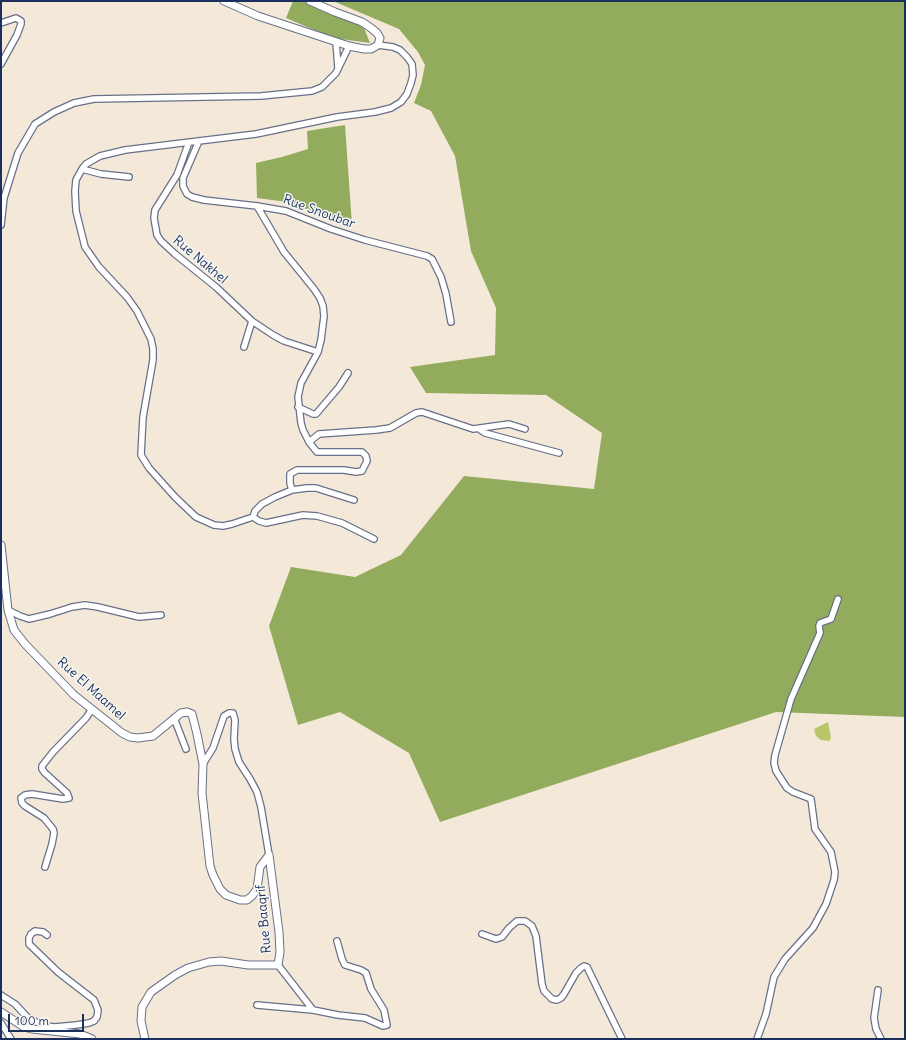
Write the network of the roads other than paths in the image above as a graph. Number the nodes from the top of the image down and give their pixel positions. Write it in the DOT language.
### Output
graph roads {
  1 [pos="224,1"];
  2 [pos="310,1"];
  3 [pos="1,23"];
  4 [pos="336,42"];
  5 [pos="378,45"];
  6 [pos="349,46"];
  7 [pos="1,64"];
  8 [pos="338,69"];
  9 [pos="189,142"];
  10 [pos="199,142"];
  11 [pos="82,169"];
  12 [pos="129,177"];
  13 [pos="257,206"];
  14 [pos="1,225"];
  15 [pos="252,321"];
  16 [pos="451,322"];
  17 [pos="244,347"];
  18 [pos="318,352"];
  19 [pos="348,373"];
  20 [pos="298,407"];
  21 [pos="479,429"];
  22 [pos="526,429"];
  23 [pos="309,442"];
  24 [pos="559,453"];
  25 [pos="292,490"];
  26 [pos="354,500"];
  27 [pos="253,517"];
  28 [pos="374,539"];
  29 [pos="1,545"];
  30 [pos="838,599"];
  31 [pos="8,610"];
  32 [pos="161,615"];
  33 [pos="92,709"];
  34 [pos="174,718"];
  35 [pos="186,749"];
  36 [pos="202,764"];
  37 [pos="269,855"];
  38 [pos="45,866"];
  39 [pos="482,934"];
  40 [pos="47,935"];
  41 [pos="337,941"];
  42 [pos="278,965"];
  43 [pos="878,990"];
  44 [pos="1,995"];
  45 [pos="256,1004"];
  46 [pos="313,1010"];
  47 [pos="1,1012"];
  48 [pos="1,1023"];
  49 [pos="69,1032"];
  50 [pos="11,1039"];
  51 [pos="76,1039"];
  52 [pos="92,1039"];
  53 [pos="144,1039"];
  54 [pos="622,1039"];
  55 [pos="757,1039"];
  56 [pos="881,1039"];
  1 -- 4 [label="street"];
  2 -- 5 [label="street"];
  3 -- 7 [label="street"];
  4 -- 6 [label="street"];
  4 -- 8 [label="street"];
  5 -- 6 [label="street"];
  5 -- 10 [label="street"];
  6 -- 8 [label="street"];
  8 -- 14 [label="street"];
  9 -- 10 [label="street"];
  9 -- 11 [label="street"];
  9 -- 15 [label="street, Rue Nakhel"];
  10 -- 13 [label="street, Rue Snoubar"];
  11 -- 12 [label="street"];
  11 -- 27 [label="street"];
  13 -- 16 [label="street, Rue Snoubar"];
  13 -- 18 [label="street"];
  15 -- 17 [label="street"];
  15 -- 18 [label="street, Rue Nakhel"];
  18 -- 20 [label="street"];
  19 -- 20 [label="street"];
  20 -- 23 [label="street"];
  21 -- 22 [label="street"];
  21 -- 23 [label="street"];
  21 -- 24 [label="street"];
  23 -- 25 [label="street"];
  25 -- 26 [label="street"];
  25 -- 27 [label="street"];
  27 -- 28 [label="street"];
  29 -- 31 [label="street, Rue El Maamel"];
  30 -- 55 [label="street"];
  31 -- 32 [label="street"];
  31 -- 33 [label="street, Rue El Maamel"];
  33 -- 34 [label="street, Rue El Maamel"];
  33 -- 38 [label="street"];
  34 -- 35 [label="street"];
  34 -- 36 [label="street, Rue El Maamel"];
  36 -- 37 [label="street"];
  36 -- 37 [label="street"];
  37 -- 42 [label="street, Rue Baaqrif"];
  39 -- 54 [label="street"];
  40 -- 44 [label="street"];
  41 -- 46 [label="street"];
  42 -- 46 [label="street"];
  42 -- 53 [label="street, Rue Baaqrif"];
  43 -- 56 [label="street"];
  45 -- 46 [label="street"];
  47 -- 49 [label="street"];
  48 -- 50 [label="street"];
  49 -- 51 [label="street"];
  49 -- 52 [label="street"];
}
